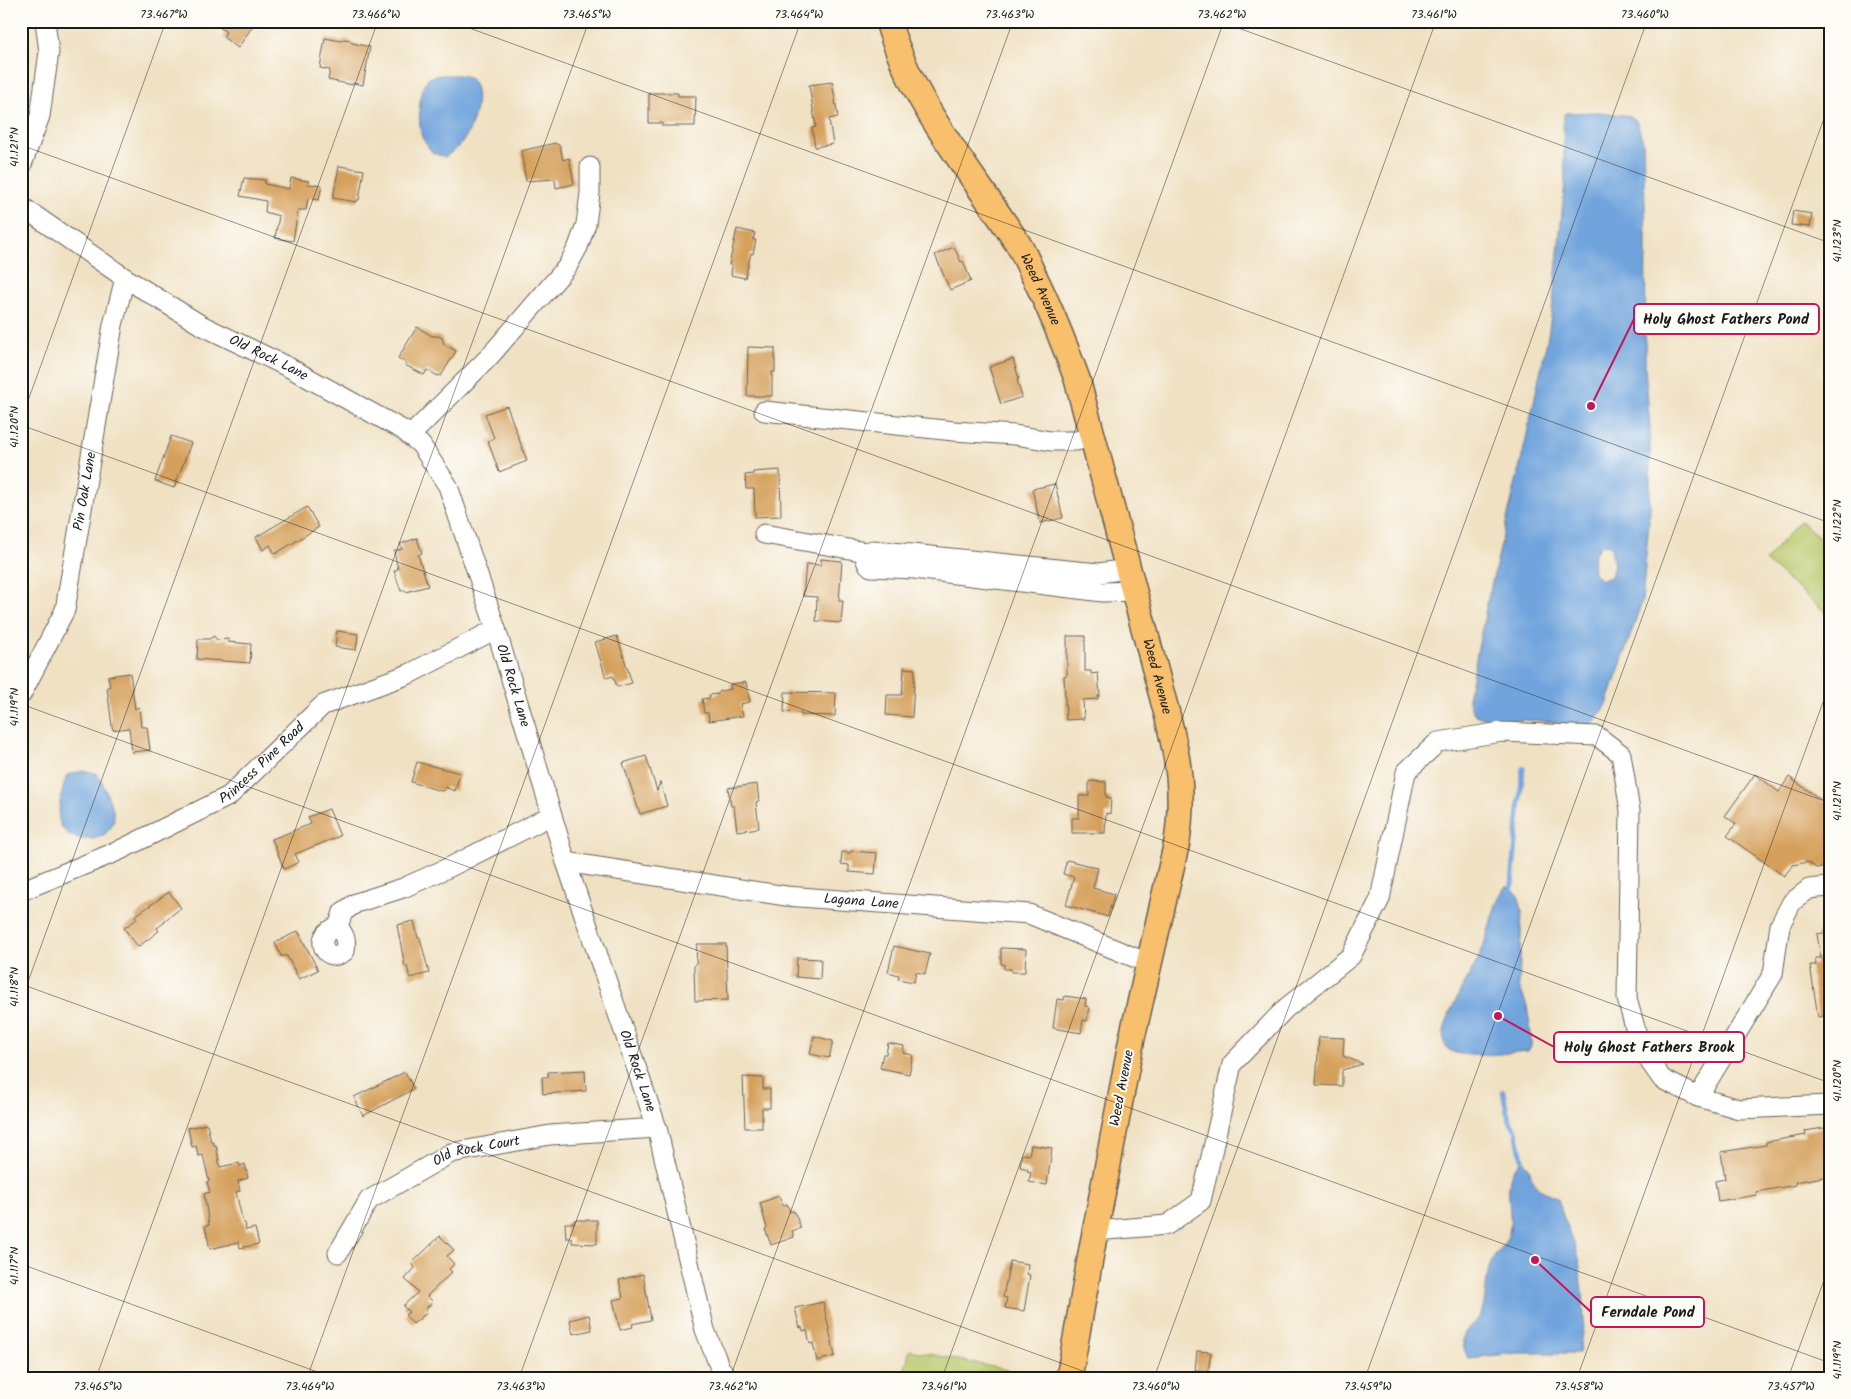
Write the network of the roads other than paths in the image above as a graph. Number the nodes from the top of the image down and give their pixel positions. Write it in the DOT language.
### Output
graph roads {
  1 [pos="45,21"];
  2 [pos="888,21"];
  3 [pos="21,167"];
  4 [pos="590,167"];
  5 [pos="21,206"];
  6 [pos="126,278"];
  7 [pos="764,411"];
  8 [pos="410,436"];
  9 [pos="1092,436"];
  10 [pos="764,534"];
  11 [pos="1131,580"];
  12 [pos="496,629"];
  13 [pos="21,695"];
  14 [pos="552,815"];
  15 [pos="566,862"];
  16 [pos="1828,887"];
  17 [pos="21,891"];
  18 [pos="338,927"];
  19 [pos="1148,963"];
  20 [pos="1698,1096"];
  21 [pos="1830,1105"];
  22 [pos="657,1128"];
  23 [pos="1095,1231"];
  24 [pos="338,1253"];
  25 [pos="728,1378"];
  26 [pos="1069,1378"];
  1 -- 3 [label="street"];
  2 -- 9 [label="main road, Weed Avenue"];
  4 -- 8 [label="street"];
  5 -- 6 [label="street, Old Rock Lane"];
  6 -- 8 [label="street, Old Rock Lane"];
  6 -- 13 [label="street, Pin Oak Lane"];
  7 -- 9 [label="street"];
  8 -- 12 [label="street, Old Rock Lane"];
  9 -- 11 [label="main road, Weed Avenue"];
  10 -- 11 [label="street"];
  11 -- 19 [label="main road, Weed Avenue"];
  12 -- 14 [label="street, Old Rock Lane"];
  12 -- 17 [label="street, Princess Pine Road"];
  14 -- 15 [label="street, Old Rock Lane"];
  14 -- 18 [label="street"];
  15 -- 19 [label="street, Lagana Lane"];
  15 -- 22 [label="street, Old Rock Lane"];
  16 -- 20 [label="street"];
  19 -- 23 [label="main road, Weed Avenue"];
  20 -- 21 [label="street"];
  20 -- 23 [label="street"];
  22 -- 24 [label="street, Old Rock Court"];
  22 -- 25 [label="street, Old Rock Lane"];
  23 -- 26 [label="main road, Weed Avenue"];
}
